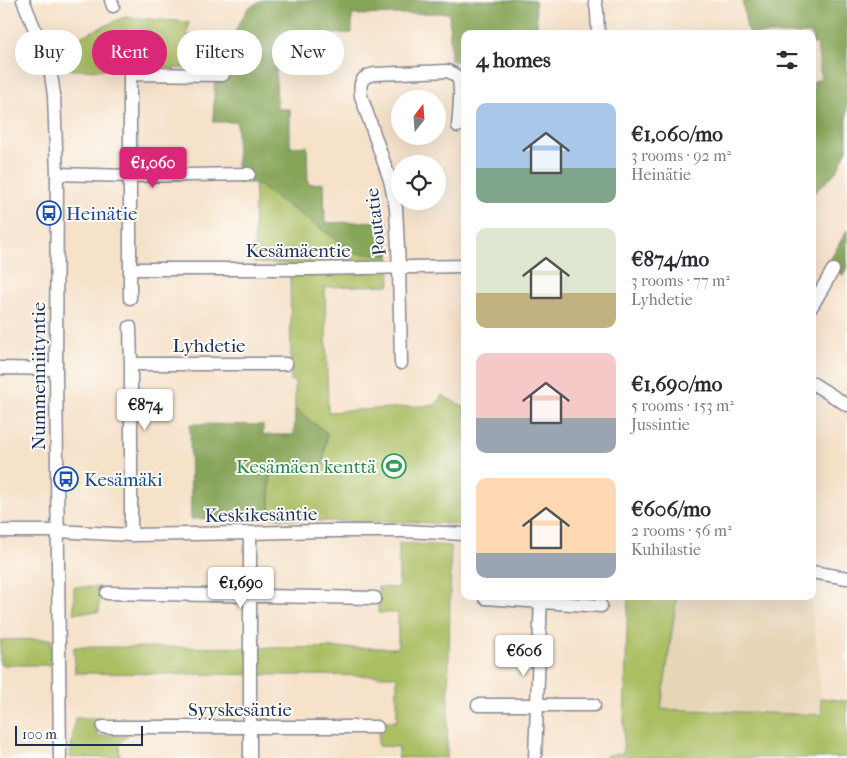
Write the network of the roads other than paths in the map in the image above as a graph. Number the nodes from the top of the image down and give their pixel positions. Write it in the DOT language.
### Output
graph roads {
  1 [pos="23,0"];
  2 [pos="595,0"];
  3 [pos="598,30"];
  4 [pos="177,75"];
  5 [pos="458,126"];
  6 [pos="57,174"];
  7 [pos="249,174"];
  8 [pos="130,176"];
  9 [pos="461,266"];
  10 [pos="399,268"];
  11 [pos="131,269"];
  12 [pos="833,270"];
  13 [pos="130,298"];
  14 [pos="816,299"];
  15 [pos="130,327"];
  16 [pos="401,363"];
  17 [pos="131,364"];
  18 [pos="286,364"];
  19 [pos="0,368"];
  20 [pos="56,369"];
  21 [pos="816,386"];
  22 [pos="847,405"];
  23 [pos="0,531"];
  24 [pos="57,531"];
  25 [pos="250,533"];
  26 [pos="131,534"];
  27 [pos="461,534"];
  28 [pos="816,573"];
  29 [pos="847,578"];
  30 [pos="106,593"];
  31 [pos="250,596"];
  32 [pos="375,598"];
  33 [pos="541,600"];
  34 [pos="550,600"];
  35 [pos="601,606"];
  36 [pos="478,705"];
  37 [pos="536,705"];
  38 [pos="594,706"];
  39 [pos="103,727"];
  40 [pos="377,727"];
  41 [pos="250,728"];
  42 [pos="60,758"];
  43 [pos="250,758"];
  44 [pos="535,758"];
  1 -- 6 [label="street, Nummenniityntie"];
  2 -- 3 [label="street"];
  4 -- 8 [label="street"];
  5 -- 10 [label="street, Poutatie"];
  6 -- 8 [label="street"];
  6 -- 20 [label="street, Nummenniityntie"];
  7 -- 8 [label="street"];
  8 -- 11 [label="street"];
  9 -- 10 [label="street, Kesämäentie"];
  10 -- 11 [label="street, Kesämäentie"];
  10 -- 16 [label="street, Poutatie"];
  11 -- 13 [label="street"];
  12 -- 14 [label="street"];
  15 -- 17 [label="street"];
  17 -- 18 [label="street, Lyhdetie"];
  17 -- 26 [label="street"];
  19 -- 20 [label="street"];
  20 -- 24 [label="street, Nummenniityntie"];
  21 -- 22 [label="street"];
  23 -- 24 [label="street, Keskikesäntie"];
  24 -- 26 [label="street, Keskikesäntie"];
  24 -- 42 [label="street, Nummenniityntie"];
  25 -- 26 [label="street, Keskikesäntie"];
  25 -- 27 [label="street, Keskikesäntie"];
  25 -- 31 [label="street"];
  28 -- 29 [label="street"];
  30 -- 31 [label="street"];
  31 -- 32 [label="street"];
  31 -- 41 [label="street"];
  33 -- 37 [label="street"];
  34 -- 35 [label="street"];
  36 -- 37 [label="street"];
  37 -- 38 [label="street"];
  37 -- 44 [label="street"];
  39 -- 41 [label="street, Syyskesäntie"];
  40 -- 41 [label="street, Syyskesäntie"];
  41 -- 43 [label="street"];
}
